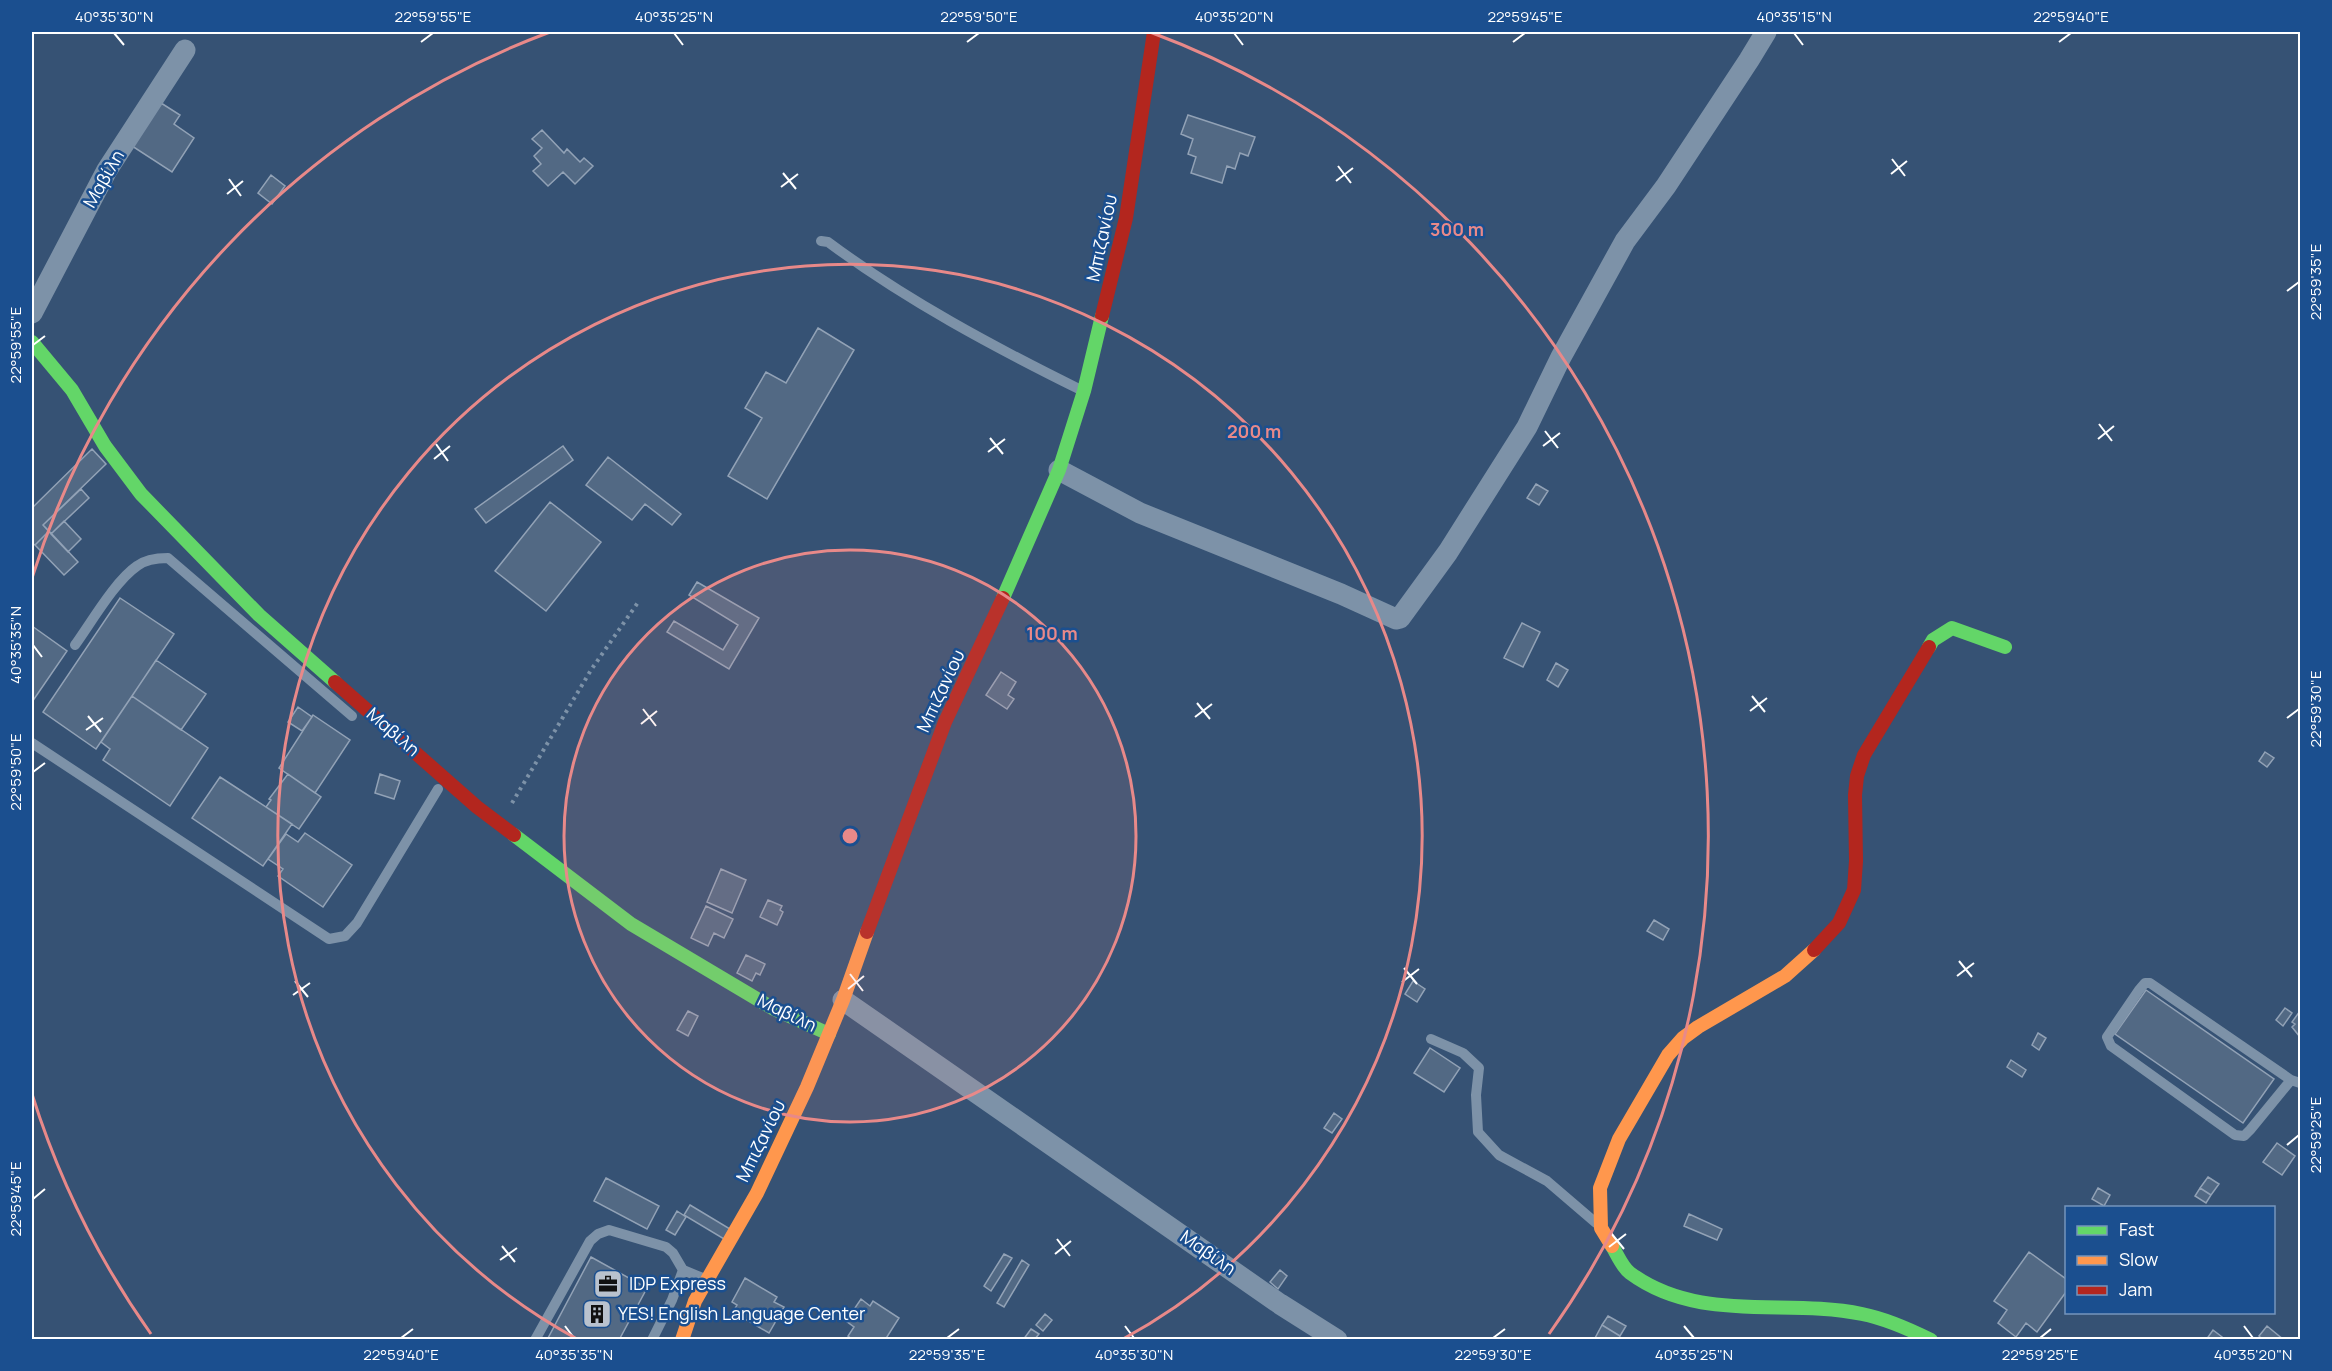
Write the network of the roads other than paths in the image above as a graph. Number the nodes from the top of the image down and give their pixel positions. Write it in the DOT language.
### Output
graph roads {
  1 [pos="1154,32"];
  2 [pos="1766,32"];
  3 [pos="185,50"];
  4 [pos="821,241"];
  5 [pos="32,313"];
  6 [pos="32,342"];
  7 [pos="1084,391"];
  8 [pos="1059,470"];
  9 [pos="75,645"];
  10 [pos="2005,647"];
  11 [pos="361,724"];
  12 [pos="32,743"];
  13 [pos="477,807"];
  14 [pos="843,1000"];
  15 [pos="829,1034"];
  16 [pos="1431,1040"];
  17 [pos="2296,1082"];
  18 [pos="1601,1227"];
  19 [pos="683,1270"];
  20 [pos="706,1279"];
  21 [pos="535,1340"];
  22 [pos="652,1340"];
  23 [pos="682,1340"];
  24 [pos="1337,1340"];
  25 [pos="1931,1340"];
  1 -- 7 [label="street, Μπιζανίου"];
  2 -- 8 [label="street"];
  3 -- 5 [label="street, Μαβίλη"];
  4 -- 7 [label="lane"];
  6 -- 13 [label="street, Μαβίλη"];
  7 -- 8 [label="street, Μπιζανίου"];
  8 -- 14 [label="street, Μπιζανίου"];
  9 -- 11 [label="lane"];
  10 -- 18 [label="street"];
  12 -- 13 [label="lane"];
  13 -- 15 [label="street, Μαβίλη"];
  14 -- 15 [label="street, Μπιζανίου"];
  14 -- 24 [label="street, Μαβίλη"];
  15 -- 20 [label="street, Μπιζανίου"];
  16 -- 18 [label="lane"];
  17 -- 17 [label="lane"];
  18 -- 25 [label="street"];
  19 -- 20 [label="lane"];
  19 -- 21 [label="lane"];
  19 -- 22 [label="lane"];
  20 -- 23 [label="street, Μπιζανίου"];
}
